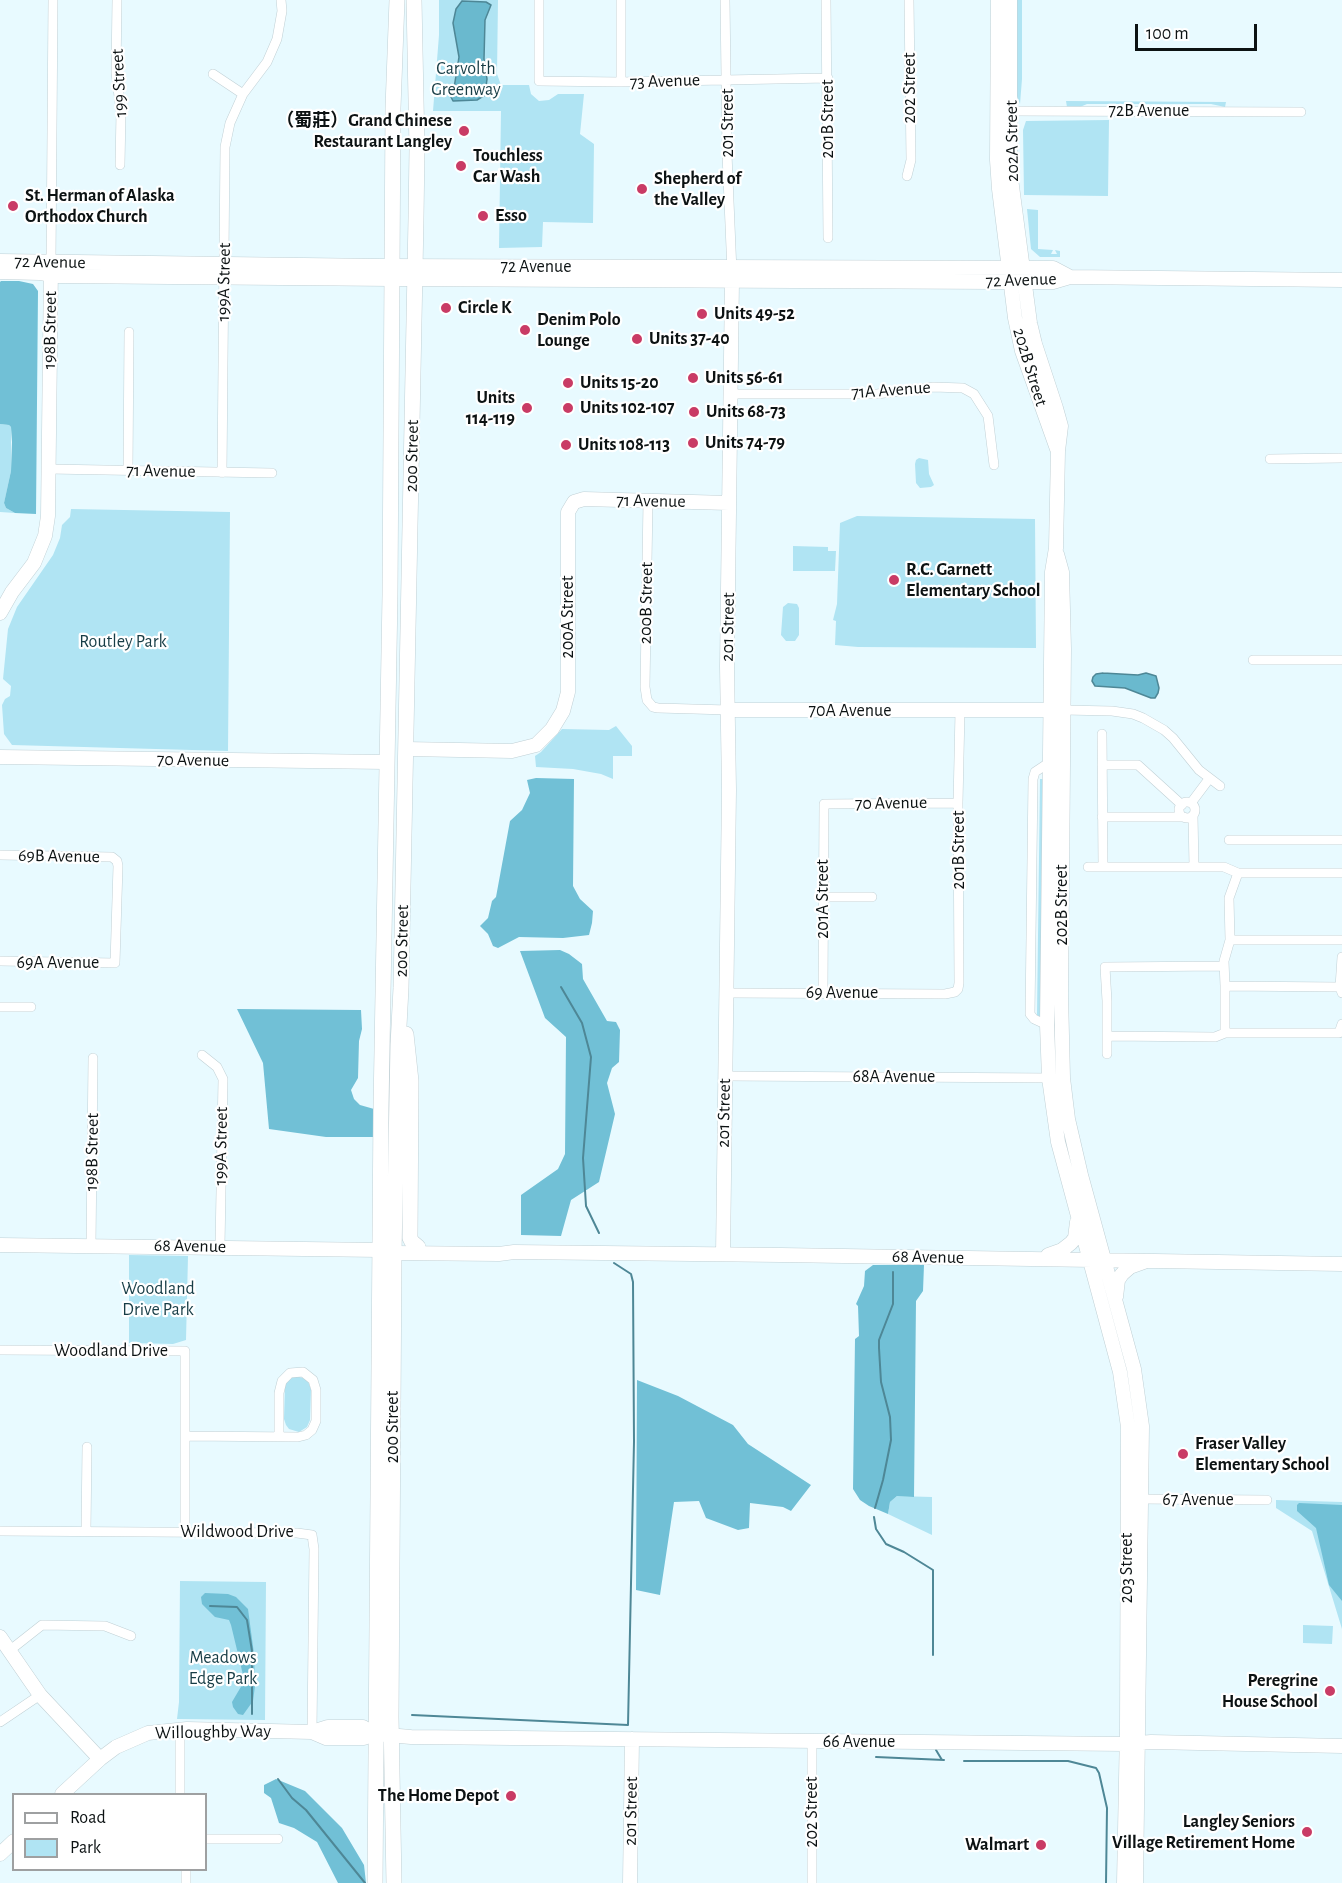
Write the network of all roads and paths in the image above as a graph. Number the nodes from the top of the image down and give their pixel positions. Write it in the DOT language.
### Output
graph roads {
  1 [pos="52,0"];
  2 [pos="117,0"];
  3 [pos="281,0"];
  4 [pos="397,0"];
  5 [pos="414,0"];
  6 [pos="539,0"];
  7 [pos="621,0"];
  8 [pos="725,0"];
  9 [pos="826,0"];
  10 [pos="909,0"];
  11 [pos="998,0"];
  12 [pos="1010,0"];
  13 [pos="213,74"];
  14 [pos="828,78"];
  15 [pos="727,79"];
  16 [pos="621,82"];
  17 [pos="243,94"];
  18 [pos="1004,111"];
  19 [pos="1301,112"];
  20 [pos="120,165"];
  21 [pos="907,176"];
  22 [pos="828,238"];
  23 [pos="0,261"];
  24 [pos="51,268"];
  25 [pos="224,271"];
  26 [pos="0,272"];
  27 [pos="392,273"];
  28 [pos="415,273"];
  29 [pos="732,274"];
  30 [pos="1010,275"];
  31 [pos="1024,275"];
  32 [pos="1342,279"];
  33 [pos="129,332"];
  34 [pos="730,394"];
  35 [pos="1058,451"];
  36 [pos="1342,458"];
  37 [pos="1270,459"];
  38 [pos="994,465"];
  39 [pos="49,470"];
  40 [pos="128,471"];
  41 [pos="222,472"];
  42 [pos="272,473"];
  43 [pos="648,501"];
  44 [pos="574,502"];
  45 [pos="729,503"];
  46 [pos="0,613"];
  47 [pos="1253,660"];
  48 [pos="1342,660"];
  49 [pos="650,704"];
  50 [pos="728,710"];
  51 [pos="1058,710"];
  52 [pos="960,711"];
  53 [pos="1102,734"];
  54 [pos="406,749"];
  55 [pos="0,758"];
  56 [pos="386,762"];
  57 [pos="1102,765"];
  58 [pos="1209,779"];
  59 [pos="1220,786"];
  60 [pos="405,795"];
  61 [pos="958,802"];
  62 [pos="824,804"];
  63 [pos="1186,804"];
  64 [pos="1189,816"];
  65 [pos="1102,817"];
  66 [pos="1229,840"];
  67 [pos="1342,840"];
  68 [pos="0,855"];
  69 [pos="1088,867"];
  70 [pos="1103,867"];
  71 [pos="1194,867"];
  72 [pos="1238,873"];
  73 [pos="1342,873"];
  74 [pos="823,897"];
  75 [pos="872,897"];
  76 [pos="1230,940"];
  77 [pos="1342,940"];
  78 [pos="1342,957"];
  79 [pos="0,961"];
  80 [pos="115,963"];
  81 [pos="1224,966"];
  82 [pos="1225,986"];
  83 [pos="401,988"];
  84 [pos="958,989"];
  85 [pos="1341,990"];
  86 [pos="726,993"];
  87 [pos="823,993"];
  88 [pos="0,1006"];
  89 [pos="31,1007"];
  90 [pos="1342,1024"];
  91 [pos="1225,1033"];
  92 [pos="1107,1036"];
  93 [pos="1107,1054"];
  94 [pos="202,1055"];
  95 [pos="93,1058"];
  96 [pos="725,1077"];
  97 [pos="1056,1078"];
  98 [pos="1076,1211"];
  99 [pos="0,1245"];
  100 [pos="91,1246"];
  101 [pos="219,1246"];
  102 [pos="418,1247"];
  103 [pos="387,1251"];
  104 [pos="514,1252"];
  105 [pos="723,1254"];
  106 [pos="1034,1258"];
  107 [pos="1089,1259"];
  108 [pos="1104,1259"];
  109 [pos="1148,1260"];
  110 [pos="1342,1264"];
  111 [pos="1116,1299"];
  112 [pos="0,1350"];
  113 [pos="186,1436"];
  114 [pos="279,1437"];
  115 [pos="87,1447"];
  116 [pos="1135,1499"];
  117 [pos="1267,1500"];
  118 [pos="0,1531"];
  119 [pos="86,1531"];
  120 [pos="185,1532"];
  121 [pos="131,1636"];
  122 [pos="0,1637"];
  123 [pos="9,1651"];
  124 [pos="40,1695"];
  125 [pos="0,1722"];
  126 [pos="180,1729"];
  127 [pos="312,1732"];
  128 [pos="375,1734"];
  129 [pos="391,1735"];
  130 [pos="632,1739"];
  131 [pos="812,1742"];
  132 [pos="1132,1743"];
  133 [pos="1342,1746"];
  134 [pos="100,1759"];
  135 [pos="63,1793"];
  136 [pos="180,1793"];
  137 [pos="207,1839"];
  138 [pos="278,1839"];
  139 [pos="12,1843"];
  140 [pos="0,1854"];
  141 [pos="375,1883"];
  142 [pos="394,1883"];
  143 [pos="630,1883"];
  144 [pos="812,1883"];
  145 [pos="1124,1883"];
  146 [pos="1137,1883"];
  1 -- 24 [label="street, 198B Street"];
  2 -- 20 [label="street, 199 Street"];
  3 -- 17 [label="street, 199A Street"];
  4 -- 27 [label="main road, 200 Street"];
  5 -- 28 [label="main road, 200 Street"];
  6 -- 16 [label="street, 73 Avenue"];
  7 -- 16 [label="street"];
  8 -- 15 [label="street, 201 Street"];
  9 -- 14 [label="street, 201B Street"];
  10 -- 21 [label="street, 202 Street"];
  11 -- 18 [label="street, 202A Street"];
  12 -- 18 [label="street, 202A Street"];
  13 -- 17 [label="street"];
  14 -- 15 [label="street, 73 Avenue"];
  14 -- 22 [label="street, 201B Street"];
  15 -- 16 [label="street, 73 Avenue"];
  15 -- 29 [label="street, 201 Street"];
  17 -- 25 [label="street, 199A Street"];
  18 -- 19 [label="street, 72B Avenue"];
  18 -- 30 [label="street, 202A Street"];
  18 -- 31 [label="street, 202A Street"];
  23 -- 24 [label="street, 72 Avenue"];
  24 -- 25 [label="street, 72 Avenue"];
  24 -- 26 [label="street, 72 Avenue"];
  24 -- 39 [label="street, 198B Street"];
  25 -- 27 [label="street, 72 Avenue"];
  25 -- 41 [label="street, 199A Street"];
  27 -- 28 [label="street, 72 Avenue"];
  27 -- 56 [label="main road, 200 Street"];
  28 -- 29 [label="street, 72 Avenue"];
  28 -- 54 [label="main road, 200 Street"];
  29 -- 30 [label="street, 72 Avenue"];
  29 -- 34 [label="street, 201 Street"];
  30 -- 31 [label="street, 72 Avenue"];
  30 -- 35 [label="street, 202B Street"];
  31 -- 32 [label="street, 72 Avenue"];
  31 -- 35 [label="street, 202B Street"];
  33 -- 40 [label="street"];
  34 -- 38 [label="street, 71A Avenue"];
  34 -- 45 [label="street, 201 Street"];
  35 -- 51 [label="street, 202B Street"];
  36 -- 37 [label="street"];
  39 -- 40 [label="street, 71 Avenue"];
  39 -- 46 [label="street, 198B Street"];
  40 -- 41 [label="street, 71 Avenue"];
  41 -- 42 [label="street, 71 Avenue"];
  43 -- 44 [label="street, 71 Avenue"];
  43 -- 45 [label="street, 71 Avenue"];
  43 -- 49 [label="street, 200B Street"];
  44 -- 54 [label="street, 200A Street"];
  45 -- 50 [label="street, 201 Street"];
  47 -- 48 [label="street"];
  49 -- 50 [label="street, 70A Avenue"];
  50 -- 52 [label="street, 70A Avenue"];
  50 -- 86 [label="street, 201 Street"];
  51 -- 52 [label="street, 70A Avenue"];
  51 -- 58 [label="street"];
  51 -- 97 [label="street, 202B Street"];
  51 -- 97 [label="street, 202B Street"];
  52 -- 61 [label="street, 201B Street"];
  53 -- 57 [label="street"];
  54 -- 60 [label="main road, 200 Street"];
  55 -- 56 [label="street, 70 Avenue"];
  56 -- 60 [label="main road"];
  56 -- 103 [label="main road, 200 Street"];
  57 -- 63 [label="street"];
  57 -- 65 [label="street"];
  58 -- 59 [label="street"];
  58 -- 63 [label="street"];
  60 -- 83 [label="main road, 200 Street"];
  61 -- 62 [label="street, 70 Avenue"];
  61 -- 84 [label="street, 201B Street"];
  62 -- 74 [label="street, 201A Street"];
  63 -- 64 [label="street"];
  63 -- 64 [label="street"];
  64 -- 65 [label="street"];
  64 -- 71 [label="street"];
  65 -- 70 [label="street"];
  66 -- 67 [label="street"];
  68 -- 80 [label="street, 69B Avenue"];
  69 -- 70 [label="street"];
  70 -- 71 [label="street"];
  71 -- 72 [label="street"];
  72 -- 73 [label="street"];
  72 -- 76 [label="street"];
  74 -- 75 [label="street"];
  74 -- 87 [label="street, 201A Street"];
  76 -- 77 [label="street"];
  76 -- 81 [label="street"];
  78 -- 85 [label="street"];
  79 -- 80 [label="street, 69A Avenue"];
  81 -- 82 [label="street"];
  81 -- 92 [label="street"];
  82 -- 85 [label="street"];
  82 -- 91 [label="street"];
  83 -- 102 [label="main road"];
  83 -- 103 [label="main road, 200 Street"];
  84 -- 87 [label="street, 69 Avenue"];
  86 -- 87 [label="street, 69 Avenue"];
  86 -- 96 [label="street, 201 Street"];
  88 -- 89 [label="street"];
  90 -- 91 [label="street"];
  91 -- 92 [label="street"];
  92 -- 93 [label="street"];
  94 -- 101 [label="street, 199A Street"];
  95 -- 100 [label="street, 198B Street"];
  96 -- 97 [label="street, 68A Avenue"];
  96 -- 105 [label="street, 201 Street"];
  97 -- 98 [label="street, 202B Street"];
  97 -- 108 [label="street, 202B Street"];
  98 -- 106 [label="street"];
  98 -- 107 [label="street, 202B Street"];
  99 -- 100 [label="street, 68 Avenue"];
  100 -- 101 [label="street, 68 Avenue"];
  101 -- 103 [label="street, 68 Avenue"];
  102 -- 104 [label="street, 68 Avenue"];
  103 -- 104 [label="street, 68 Avenue"];
  103 -- 128 [label="main road, 200 Street"];
  103 -- 129 [label="main road, 200 Street"];
  104 -- 105 [label="street, 68 Avenue"];
  105 -- 106 [label="street, 68 Avenue"];
  106 -- 107 [label="street, 68 Avenue"];
  107 -- 108 [label="street, 68 Avenue"];
  107 -- 116 [label="street, 203 Street"];
  108 -- 109 [label="street, 68 Avenue"];
  108 -- 111 [label="street, 203 Street"];
  109 -- 110 [label="street, 68 Avenue"];
  109 -- 111 [label="street"];
  111 -- 116 [label="street, 203 Street"];
  112 -- 113 [label="street, Woodland Drive"];
  113 -- 114 [label="street"];
  113 -- 120 [label="street, Woodland Drive"];
  114 -- 114 [label="street"];
  115 -- 119 [label="street"];
  116 -- 117 [label="street, 67 Avenue"];
  116 -- 132 [label="street, 203 Street"];
  118 -- 119 [label="street, Wildwood Drive"];
  119 -- 120 [label="street, Wildwood Drive"];
  120 -- 127 [label="street, Wildwood Drive"];
  121 -- 123 [label="street"];
  122 -- 123 [label="street"];
  123 -- 124 [label="street"];
  124 -- 125 [label="street"];
  124 -- 134 [label="street"];
  126 -- 127 [label="street, Willoughby Way"];
  126 -- 134 [label="street, Willoughby Way"];
  126 -- 136 [label="street"];
  127 -- 128 [label="street, Willoughby Way"];
  128 -- 129 [label="street, 66 Avenue"];
  128 -- 141 [label="main road, 200 Street"];
  129 -- 130 [label="street, 66 Avenue"];
  129 -- 142 [label="main road, 200 Street"];
  130 -- 131 [label="street, 66 Avenue"];
  130 -- 143 [label="street, 201 Street"];
  131 -- 132 [label="street, 66 Avenue"];
  131 -- 144 [label="street, 202 Street"];
  132 -- 133 [label="street, 66 Avenue"];
  132 -- 145 [label="street, 203 Street"];
  132 -- 146 [label="street, 203 Street"];
  134 -- 135 [label="street, Willoughby Way"];
  137 -- 138 [label="street"];
  139 -- 140 [label="street"];
}
